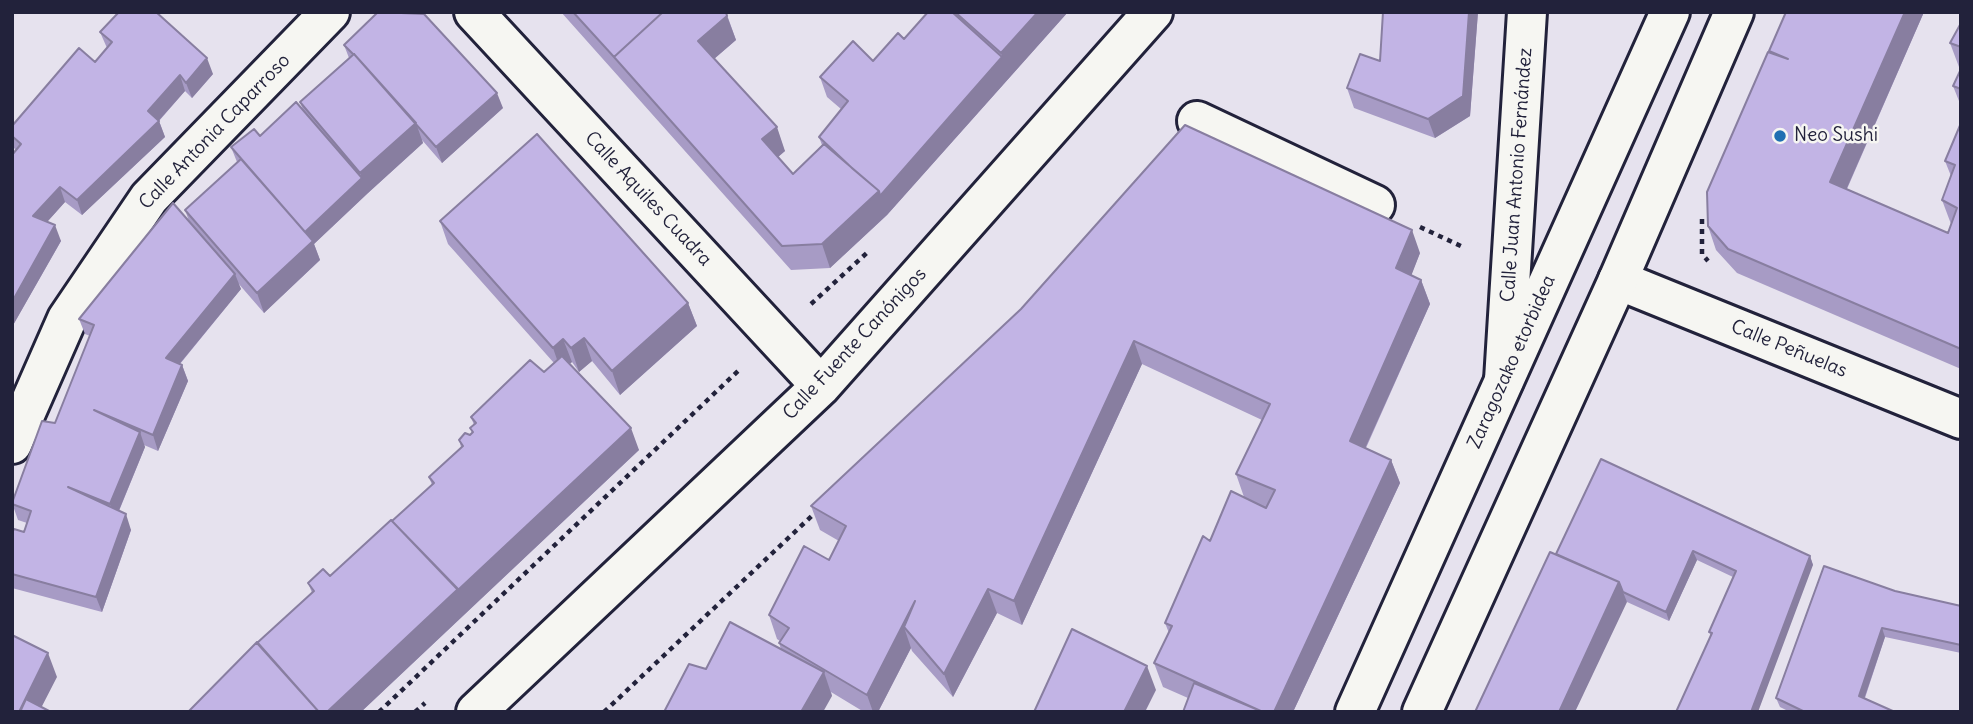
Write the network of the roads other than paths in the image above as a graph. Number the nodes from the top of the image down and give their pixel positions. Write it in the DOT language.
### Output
graph roads {
  1 [pos="330,12"];
  2 [pos="474,12"];
  3 [pos="1153,12"];
  4 [pos="1527,12"];
  5 [pos="1670,12"];
  6 [pos="1734,12"];
  7 [pos="1197,121"];
  8 [pos="1375,205"];
  9 [pos="1618,280"];
  10 [pos="1504,380"];
  11 [pos="821,386"];
  12 [pos="1961,419"];
  13 [pos="12,444"];
  14 [pos="476,712"];
  15 [pos="1354,712"];
  16 [pos="1422,712"];
  1 -- 13 [label="street, Calle Antonia Caparroso"];
  2 -- 11 [label="street, Calle Aquiles Cuadra"];
  3 -- 11 [label="street, Calle Fuente Canónigos"];
  4 -- 10 [label="street, Calle Juan Antonio Fernández"];
  5 -- 10 [label="street, Zaragozako etorbidea"];
  6 -- 9 [label="street"];
  7 -- 8 [label="street"];
  9 -- 12 [label="street, Calle Peñuelas"];
  9 -- 16 [label="street"];
  10 -- 15 [label="street, Zaragozako etorbidea"];
  11 -- 14 [label="street, Calle Fuente Canónigos"];
}
